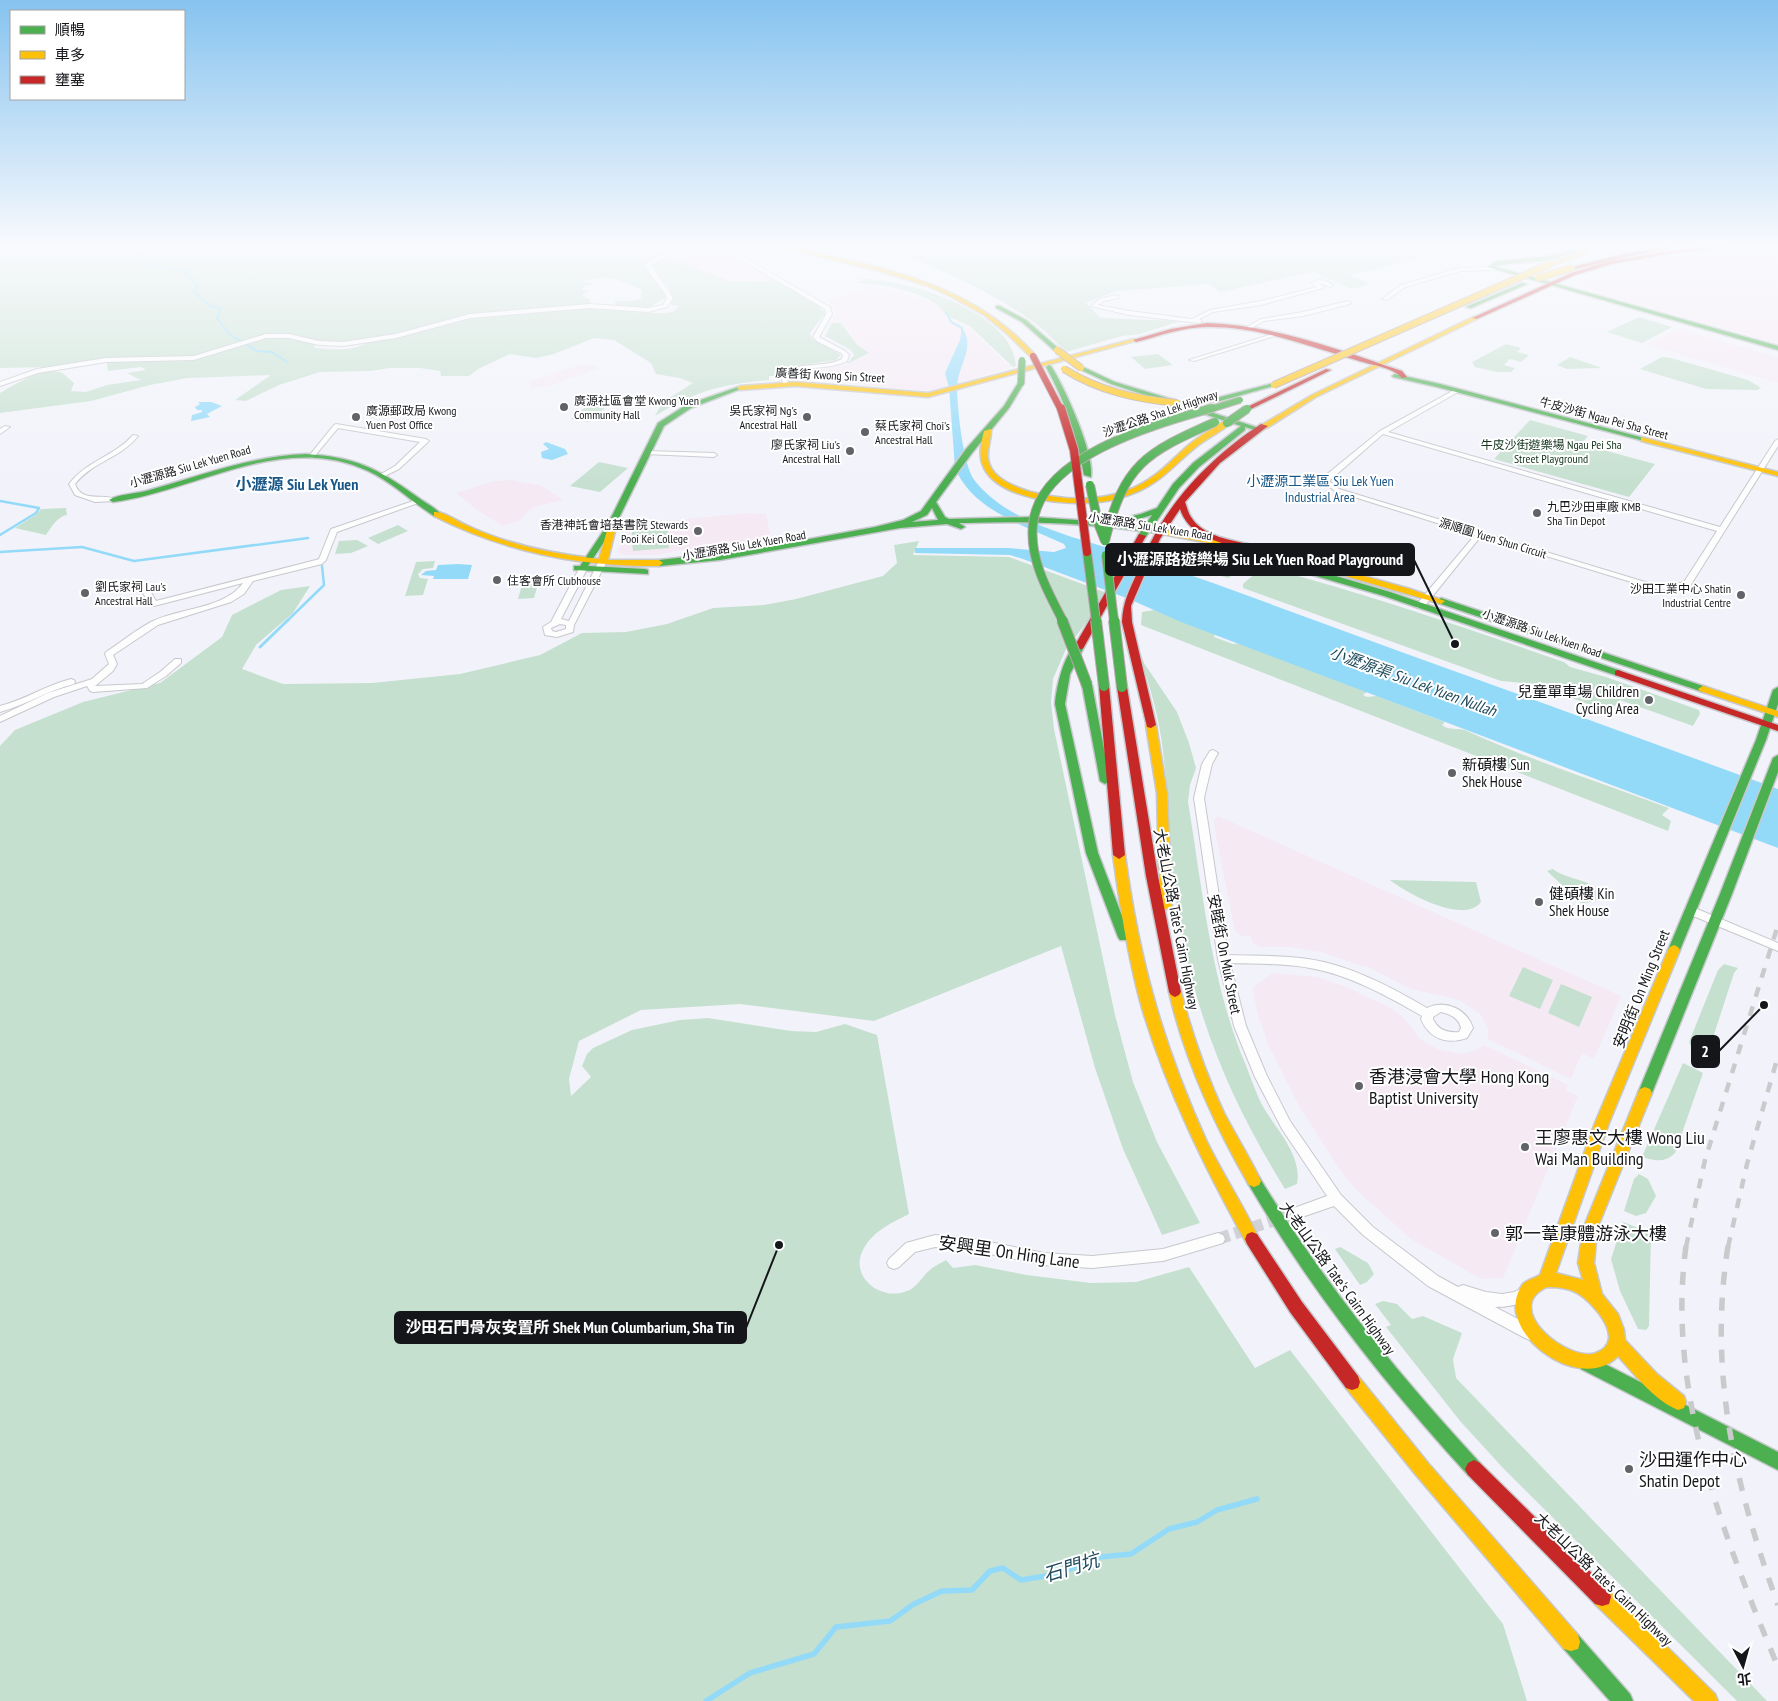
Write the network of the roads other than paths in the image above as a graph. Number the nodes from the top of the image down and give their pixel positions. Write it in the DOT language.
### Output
graph roads {
  1 [pos="439,324"];
  2 [pos="823,324"];
  3 [pos="999,324"];
  4 [pos="1012,324"];
  5 [pos="1028,324"];
  6 [pos="1255,324"];
  7 [pos="1412,324"];
  8 [pos="1438,324"];
  9 [pos="1454,324"];
  10 [pos="1689,324"];
  11 [pos="1207,325"];
  12 [pos="1248,328"];
  13 [pos="1275,335"];
  14 [pos="1778,350"];
  15 [pos="1036,355"];
  16 [pos="1192,360"];
  17 [pos="1369,365"];
  18 [pos="0,384"];
  19 [pos="785,384"];
  20 [pos="1274,385"];
  21 [pos="1453,393"];
  22 [pos="938,394"];
  23 [pos="1247,409"];
  24 [pos="1246,425"];
  25 [pos="7,427"];
  26 [pos="1258,429"];
  27 [pos="0,432"];
  28 [pos="1382,432"];
  29 [pos="135,436"];
  30 [pos="986,437"];
  31 [pos="1778,441"];
  32 [pos="647,453"];
  33 [pos="714,455"];
  34 [pos="312,457"];
  35 [pos="1760,472"];
  36 [pos="1778,474"];
  37 [pos="383,475"];
  38 [pos="1778,480"];
  39 [pos="113,500"];
  40 [pos="420,501"];
  41 [pos="932,501"];
  42 [pos="1181,502"];
  43 [pos="1157,510"];
  44 [pos="944,521"];
  45 [pos="973,523"];
  46 [pos="612,524"];
  47 [pos="1067,524"];
  48 [pos="1110,524"];
  49 [pos="961,527"];
  50 [pos="878,529"];
  51 [pos="1722,530"];
  52 [pos="1144,533"];
  53 [pos="1480,533"];
  54 [pos="1158,535"];
  55 [pos="1105,541"];
  56 [pos="1249,547"];
  57 [pos="585,565"];
  58 [pos="600,566"];
  59 [pos="250,579"];
  60 [pos="147,593"];
  61 [pos="1424,601"];
  62 [pos="555,622"];
  63 [pos="570,624"];
  64 [pos="178,661"];
  65 [pos="95,681"];
  66 [pos="1778,690"];
  67 [pos="0,709"];
  68 [pos="1774,713"];
  69 [pos="0,719"];
  70 [pos="1766,724"];
  71 [pos="1778,728"];
  72 [pos="1213,754"];
  73 [pos="1778,758"];
  74 [pos="1116,833"];
  75 [pos="1690,910"];
  76 [pos="1715,921"];
  77 [pos="1165,943"];
  78 [pos="1778,947"];
  79 [pos="1223,960"];
  80 [pos="1137,967"];
  81 [pos="1428,1014"];
  82 [pos="1336,1199"];
  83 [pos="1299,1212"];
  84 [pos="1218,1239"];
  85 [pos="1396,1254"];
  86 [pos="894,1263"];
  87 [pos="1546,1280"];
  88 [pos="1529,1289"];
  89 [pos="1595,1297"];
  90 [pos="1533,1334"];
  91 [pos="1616,1342"];
  92 [pos="1588,1363"];
  93 [pos="1713,1428"];
  94 [pos="1778,1461"];
  95 [pos="1623,1701"];
  96 [pos="1708,1701"];
  1 -- 18 [label="street"];
  2 -- 19 [label="street"];
  3 -- 15 [label="main road, 大老山公路 Tate's Cairn Highway"];
  4 -- 15 [label="main road, 大老山公路 Tate's Cairn Highway"];
  5 -- 24 [label="main road, bridge"];
  6 -- 12 [label="street"];
  7 -- 20 [label="main road, 沙瀝公路 Sha Lek Highway, bridge"];
  8 -- 23 [label="main road, 沙瀝公路 Sha Lek Highway"];
  9 -- 17 [label="main road"];
  10 -- 14 [label="main road"];
  11 -- 12 [label="main road, 牛皮沙街 Ngau Pei Sha Street"];
  11 -- 22 [label="main road, 牛皮沙街 Ngau Pei Sha Street"];
  12 -- 13 [label="main road, 牛皮沙街 Ngau Pei Sha Street"];
  13 -- 16 [label="street"];
  13 -- 17 [label="main road, 牛皮沙街 Ngau Pei Sha Street"];
  15 -- 20 [label="main road, bridge"];
  15 -- 30 [label="main road, bridge"];
  15 -- 55 [label="main road, 大老山公路 Tate's Cairn Highway, bridge"];
  15 -- 74 [label="main road, 大老山公路 Tate's Cairn Highway, bridge"];
  17 -- 21 [label="main road, 牛皮沙街 Ngau Pei Sha Street"];
  17 -- 24 [label="main road"];
  17 -- 26 [label="main road"];
  19 -- 22 [label="main road, 廣善街 Kwong Sin Street"];
  19 -- 32 [label="main road, 廣善街 Kwong Sin Street"];
  20 -- 74 [label="main road, 沙瀝公路 Sha Lek Highway, bridge"];
  21 -- 28 [label="street, 源順圍 Yuen Shun Circuit"];
  21 -- 35 [label="main road, 牛皮沙街 Ngau Pei Sha Street"];
  23 -- 30 [label="main road, bridge"];
  23 -- 55 [label="main road, 沙瀝公路 Sha Lek Highway, bridge"];
  24 -- 26 [label="main road"];
  24 -- 43 [label="main road"];
  25 -- 27 [label="street"];
  26 -- 42 [label="main road"];
  28 -- 51 [label="street"];
  28 -- 53 [label="street, 源順圍 Yuen Shun Circuit"];
  29 -- 39 [label="street, 小瀝源路 Siu Lek Yuen Road"];
  30 -- 41 [label="main road"];
  31 -- 35 [label="street, 源順圍 Yuen Shun Circuit"];
  32 -- 33 [label="street"];
  32 -- 46 [label="main road, 廣善街 Kwong Sin Street"];
  34 -- 37 [label="main road, 小瀝源路 Siu Lek Yuen Road"];
  34 -- 37 [label="street"];
  34 -- 39 [label="main road, 小瀝源路 Siu Lek Yuen Road"];
  35 -- 36 [label="main road, 牛皮沙街 Ngau Pei Sha Street"];
  35 -- 38 [label="main road, 牛皮沙街 Ngau Pei Sha Street"];
  35 -- 51 [label="street, 源順圍 Yuen Shun Circuit"];
  37 -- 40 [label="main road, 小瀝源路 Siu Lek Yuen Road"];
  40 -- 57 [label="main road, 小瀝源路 Siu Lek Yuen Road"];
  40 -- 59 [label="street"];
  41 -- 44 [label="main road"];
  41 -- 50 [label="main road"];
  42 -- 54 [label="main road"];
  42 -- 56 [label="main road"];
  43 -- 48 [label="main road"];
  43 -- 52 [label="main road"];
  44 -- 45 [label="main road, 小瀝源路 Siu Lek Yuen Road"];
  44 -- 49 [label="main road"];
  44 -- 50 [label="main road, 小瀝源路 Siu Lek Yuen Road"];
  45 -- 47 [label="main road, 小瀝源路 Siu Lek Yuen Road"];
  45 -- 49 [label="main road, 小瀝源路 Siu Lek Yuen Road"];
  46 -- 57 [label="main road, 廣善街 Kwong Sin Street"];
  46 -- 58 [label="main road, 廣善街 Kwong Sin Street"];
  47 -- 48 [label="main road, 小瀝源路 Siu Lek Yuen Road"];
  47 -- 52 [label="main road, 小瀝源路 Siu Lek Yuen Road"];
  48 -- 52 [label="main road, 小瀝源路 Siu Lek Yuen Road"];
  49 -- 58 [label="main road, 小瀝源路 Siu Lek Yuen Road"];
  50 -- 58 [label="main road, 小瀝源路 Siu Lek Yuen Road"];
  51 -- 53 [label="street, 源順圍 Yuen Shun Circuit"];
  52 -- 54 [label="main road, 小瀝源路 Siu Lek Yuen Road"];
  52 -- 80 [label="main road"];
  53 -- 61 [label="street"];
  54 -- 56 [label="main road, 小瀝源路 Siu Lek Yuen Road"];
  54 -- 61 [label="main road, 小瀝源路 Siu Lek Yuen Road"];
  54 -- 77 [label="main road"];
  55 -- 77 [label="main road, 大老山公路 Tate's Cairn Highway, bridge"];
  56 -- 61 [label="main road, 小瀝源路 Siu Lek Yuen Road"];
  57 -- 58 [label="main road, 小瀝源路 Siu Lek Yuen Road"];
  57 -- 62 [label="street, 廣善街 Kwong Sin Street"];
  58 -- 63 [label="street, 廣善街 Kwong Sin Street"];
  59 -- 60 [label="street"];
  59 -- 65 [label="street"];
  61 -- 68 [label="main road, 小瀝源路 Siu Lek Yuen Road"];
  61 -- 70 [label="main road, 小瀝源路 Siu Lek Yuen Road"];
  62 -- 63 [label="street"];
  62 -- 63 [label="street"];
  64 -- 65 [label="street"];
  65 -- 67 [label="street"];
  65 -- 69 [label="street"];
  66 -- 68 [label="main road, 安明街 On Ming Street"];
  68 -- 70 [label="main road, 安明街 On Ming Street"];
  70 -- 71 [label="main road, 小瀝源路 Siu Lek Yuen Road"];
  70 -- 75 [label="main road, 安明街 On Ming Street"];
  72 -- 79 [label="street, 安睦街 On Muk Street"];
  73 -- 76 [label="main road"];
  74 -- 80 [label="main road, 大老山公路 Tate's Cairn Highway"];
  75 -- 76 [label="street"];
  75 -- 87 [label="main road, 安明街 On Ming Street"];
  76 -- 78 [label="street"];
  76 -- 89 [label="main road"];
  77 -- 96 [label="main road, 大老山公路 Tate's Cairn Highway"];
  79 -- 81 [label="street"];
  79 -- 82 [label="street, 安睦街 On Muk Street"];
  80 -- 95 [label="main road, 大老山公路 Tate's Cairn Highway"];
  82 -- 83 [label="street"];
  82 -- 85 [label="street, 安睦街 On Muk Street"];
  84 -- 86 [label="street, 安興里 On Hing Lane"];
  85 -- 88 [label="street, 安睦街 On Muk Street"];
  85 -- 90 [label="street, 安睦街 On Muk Street"];
  87 -- 88 [label="main road"];
  87 -- 89 [label="main road"];
  88 -- 90 [label="main road"];
  89 -- 91 [label="main road"];
  90 -- 92 [label="main road"];
  91 -- 92 [label="main road"];
  91 -- 93 [label="main road"];
  92 -- 93 [label="main road"];
  93 -- 94 [label="main road"];
}
